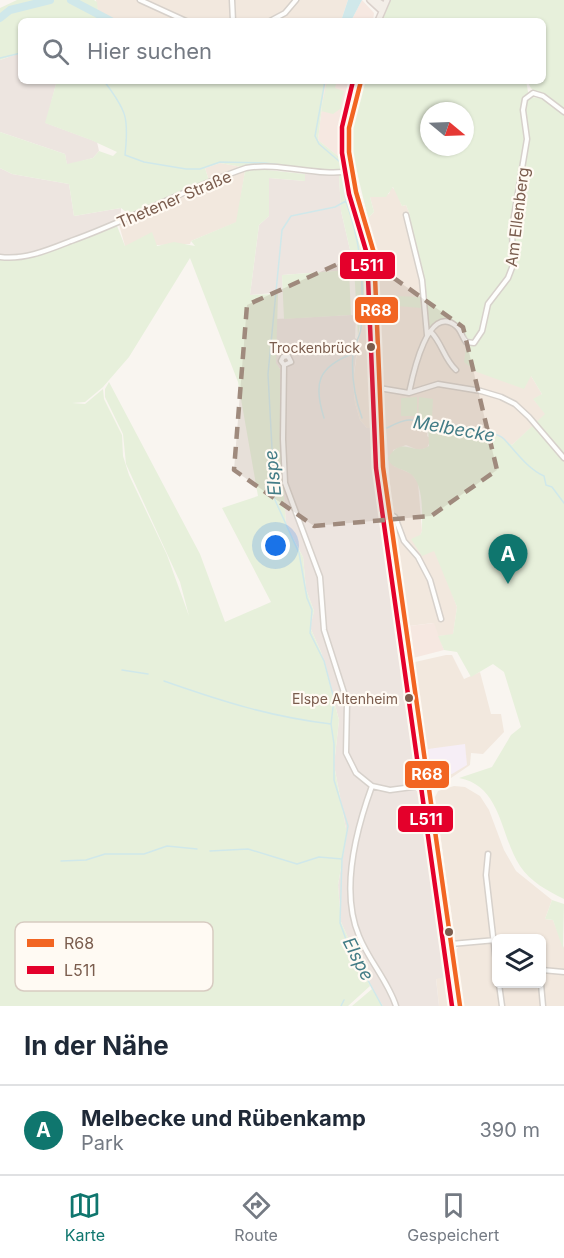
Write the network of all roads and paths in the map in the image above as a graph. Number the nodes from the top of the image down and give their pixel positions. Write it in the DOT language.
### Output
graph roads {
  1 [pos="140,0"];
  2 [pos="232,0"];
  3 [pos="296,0"];
  4 [pos="370,0"];
  5 [pos="387,0"];
  6 [pos="376,2"];
  7 [pos="382,11"];
  8 [pos="179,18"];
  9 [pos="232,18"];
  10 [pos="276,18"];
  11 [pos="379,18"];
  12 [pos="360,84"];
  13 [pos="564,112"];
  14 [pos="349,172"];
  15 [pos="406,215"];
  16 [pos="0,257"];
  17 [pos="429,333"];
  18 [pos="284,365"];
  19 [pos="456,370"];
  20 [pos="378,388"];
  21 [pos="409,393"];
  22 [pos="564,458"];
  23 [pos="389,514"];
  24 [pos="441,619"];
  25 [pos="427,785"];
  26 [pos="372,786"];
  27 [pos="488,854"];
  28 [pos="494,934"];
  29 [pos="492,940"];
  30 [pos="451,944"];
  31 [pos="546,970"];
  32 [pos="564,972"];
  33 [pos="500,988"];
  34 [pos="541,988"];
  35 [pos="396,1006"];
  36 [pos="460,1006"];
  37 [pos="502,1006"];
  38 [pos="543,1006"];
  1 -- 8 [label="street"];
  2 -- 9 [label="street"];
  3 -- 10 [label="street"];
  4 -- 6 [label="main road"];
  5 -- 7 [label="main road"];
  6 -- 7 [label="main road"];
  7 -- 11 [label="main road"];
  12 -- 14 [label="main road"];
  13 -- 17 [label="street, Am Ellenberg"];
  14 -- 16 [label="street, Thetener Straße"];
  14 -- 20 [label="main road"];
  15 -- 17 [label="street"];
  17 -- 19 [label="street"];
  17 -- 21 [label="street"];
  18 -- 26 [label="street"];
  20 -- 21 [label="street"];
  20 -- 23 [label="main road"];
  21 -- 22 [label="street"];
  23 -- 24 [label="street"];
  23 -- 25 [label="main road"];
  25 -- 26 [label="street"];
  25 -- 30 [label="main road"];
  26 -- 35 [label="street"];
  27 -- 28 [label="street"];
  29 -- 30 [label="street"];
  30 -- 36 [label="main road"];
  31 -- 32 [label="street"];
  33 -- 37 [label="street"];
  34 -- 38 [label="street"];
}
